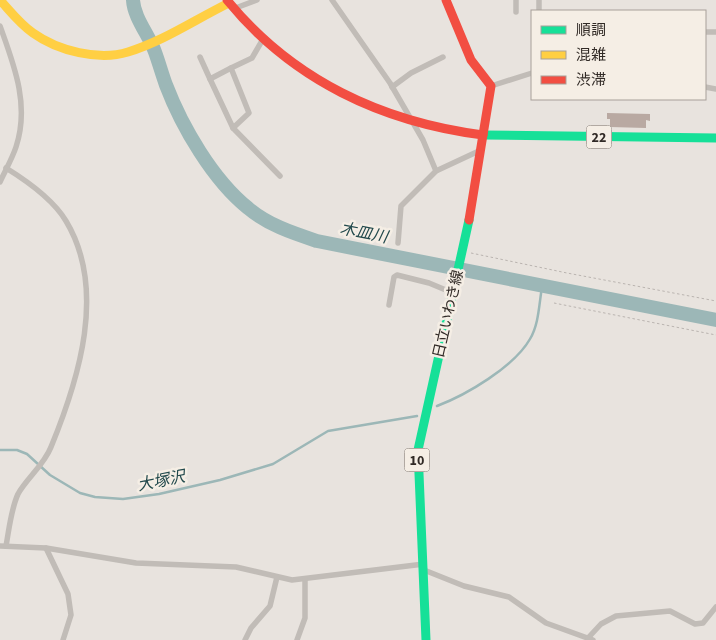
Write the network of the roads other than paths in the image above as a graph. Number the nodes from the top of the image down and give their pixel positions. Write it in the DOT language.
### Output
graph roads {
  1 [pos="0,0"];
  2 [pos="257,0"];
  3 [pos="332,0"];
  4 [pos="446,0"];
  5 [pos="516,0"];
  6 [pos="230,4"];
  7 [pos="516,12"];
  8 [pos="0,26"];
  9 [pos="263,40"];
  10 [pos="200,57"];
  11 [pos="443,57"];
  12 [pos="231,68"];
  13 [pos="531,73"];
  14 [pos="210,79"];
  15 [pos="491,86"];
  16 [pos="392,87"];
  17 [pos="412,121"];
  18 [pos="233,128"];
  19 [pos="483,135"];
  20 [pos="716,138"];
  21 [pos="481,150"];
  22 [pos="6,168"];
  23 [pos="436,171"];
  24 [pos="280,176"];
  25 [pos="0,182"];
  26 [pos="398,243"];
  27 [pos="454,289"];
  28 [pos="388,305"];
  29 [pos="3,546"];
  30 [pos="46,548"];
  31 [pos="424,567"];
  32 [pos="277,576"];
  33 [pos="305,579"];
  34 [pos="716,607"];
  35 [pos="591,639"];
  36 [pos="63,640"];
  37 [pos="245,640"];
  38 [pos="297,640"];
  39 [pos="426,640"];
  1 -- 6 [label="main road"];
  2 -- 6 [label="street"];
  3 -- 16 [label="street"];
  4 -- 15 [label="main road"];
  5 -- 7 [label="street"];
  6 -- 9 [label="main road"];
  8 -- 22 [label="street"];
  9 -- 12 [label="street"];
  9 -- 17 [label="main road"];
  10 -- 14 [label="street"];
  11 -- 16 [label="street"];
  12 -- 14 [label="street"];
  12 -- 18 [label="street"];
  13 -- 15 [label="street"];
  14 -- 18 [label="street"];
  15 -- 19 [label="main road, 日立いわき線 / 10"];
  16 -- 17 [label="street"];
  17 -- 19 [label="main road"];
  17 -- 23 [label="street"];
  18 -- 24 [label="street"];
  19 -- 20 [label="main road, 22"];
  19 -- 21 [label="main road, 日立いわき線 / 10"];
  21 -- 23 [label="street"];
  21 -- 27 [label="main road, 日立いわき線 / 10"];
  22 -- 25 [label="street"];
  22 -- 29 [label="street"];
  23 -- 26 [label="street"];
  27 -- 28 [label="street"];
  27 -- 31 [label="main road, 日立いわき線 / 10"];
  29 -- 30 [label="street"];
  30 -- 32 [label="street"];
  30 -- 36 [label="street"];
  31 -- 33 [label="street"];
  31 -- 35 [label="street"];
  31 -- 39 [label="main road, 日立いわき線 / 10"];
  32 -- 33 [label="street"];
  32 -- 37 [label="street"];
  33 -- 38 [label="street"];
  34 -- 35 [label="street"];
}
